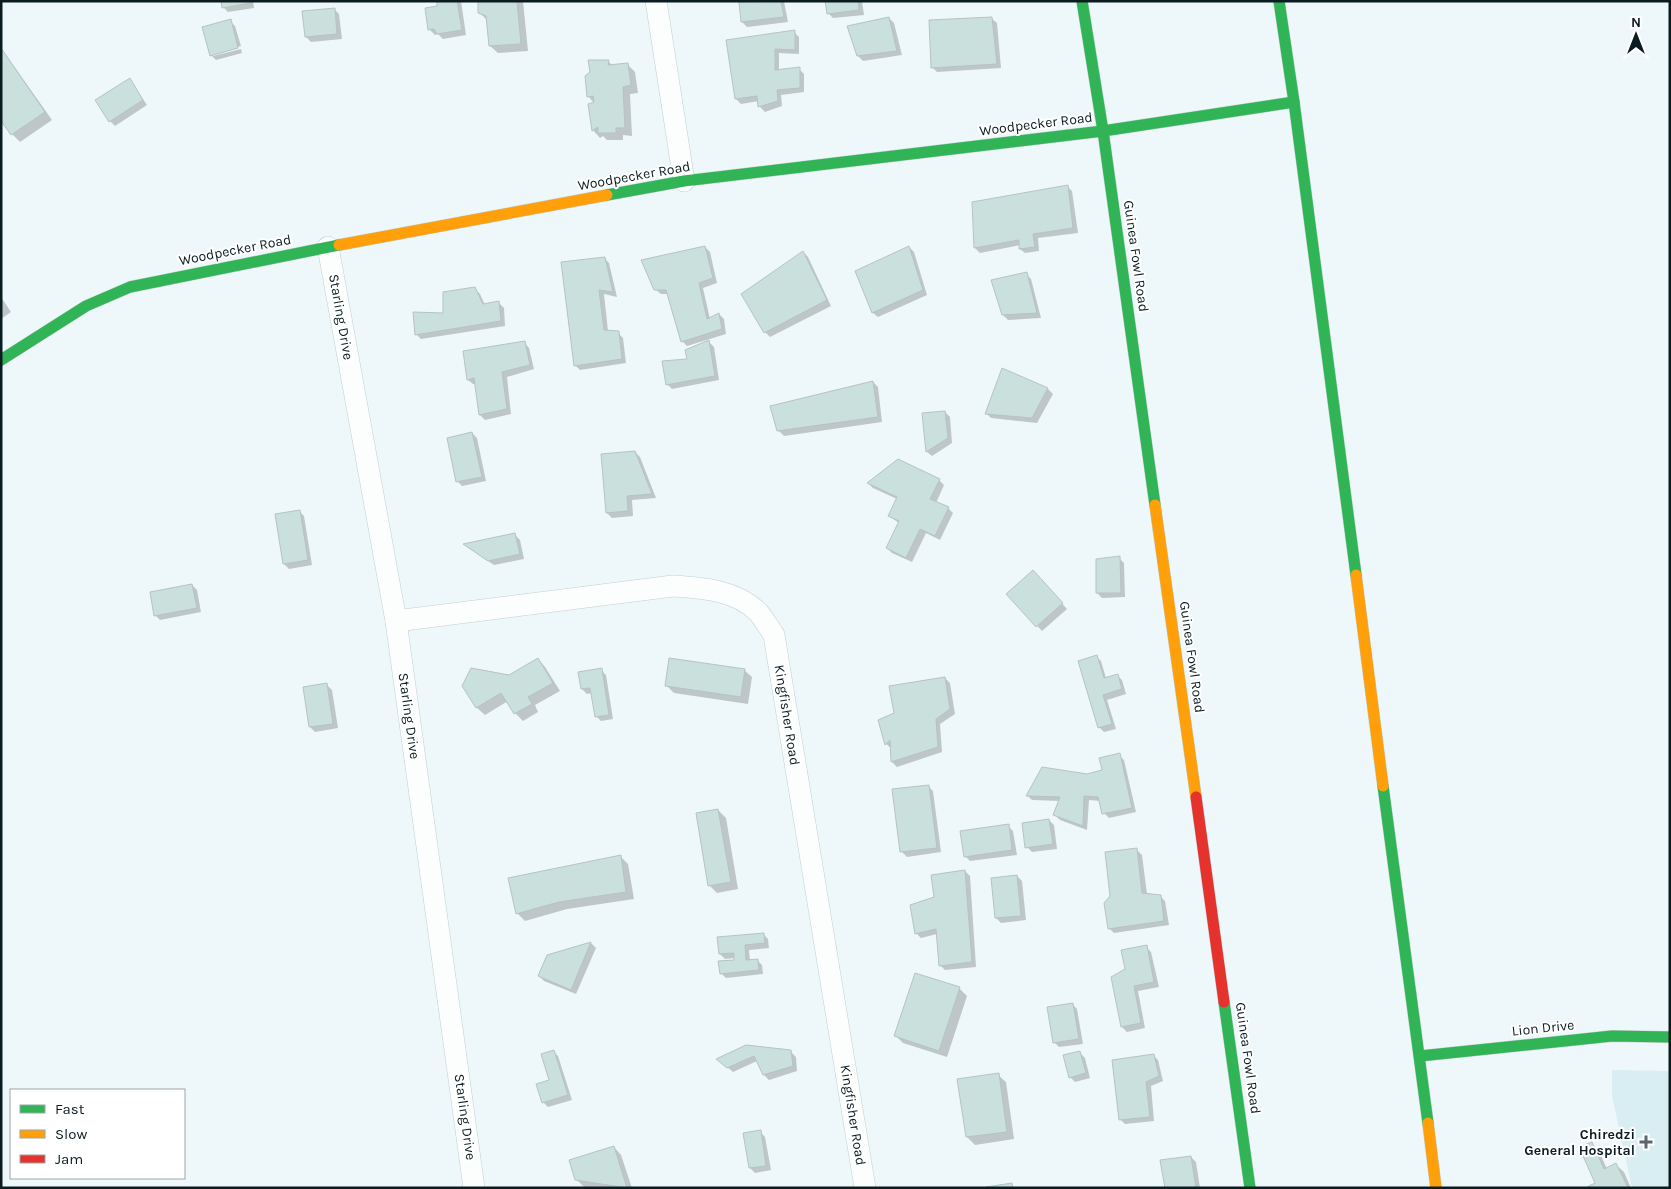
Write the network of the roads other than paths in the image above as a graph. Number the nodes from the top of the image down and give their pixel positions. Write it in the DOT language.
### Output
graph roads {
  1 [pos="656,1"];
  2 [pos="1082,1"];
  3 [pos="1279,1"];
  4 [pos="1294,102"];
  5 [pos="1103,130"];
  6 [pos="684,182"];
  7 [pos="328,247"];
  8 [pos="1,360"];
  9 [pos="396,621"];
  10 [pos="1670,1036"];
  11 [pos="1420,1056"];
  12 [pos="474,1188"];
  13 [pos="865,1188"];
  14 [pos="1250,1188"];
  15 [pos="1436,1188"];
  1 -- 6 [label="street"];
  2 -- 5 [label="street, Guinea Fowl Road"];
  3 -- 4 [label="street"];
  4 -- 5 [label="street, Woodpecker Road"];
  4 -- 11 [label="street"];
  5 -- 6 [label="street, Woodpecker Road"];
  5 -- 14 [label="street, Guinea Fowl Road"];
  6 -- 7 [label="street, Woodpecker Road"];
  7 -- 8 [label="street, Woodpecker Road"];
  7 -- 9 [label="street, Starling Drive"];
  9 -- 12 [label="street, Starling Drive"];
  9 -- 13 [label="street, Kingfisher Road"];
  10 -- 11 [label="street, Lion Drive"];
  11 -- 15 [label="street"];
}
